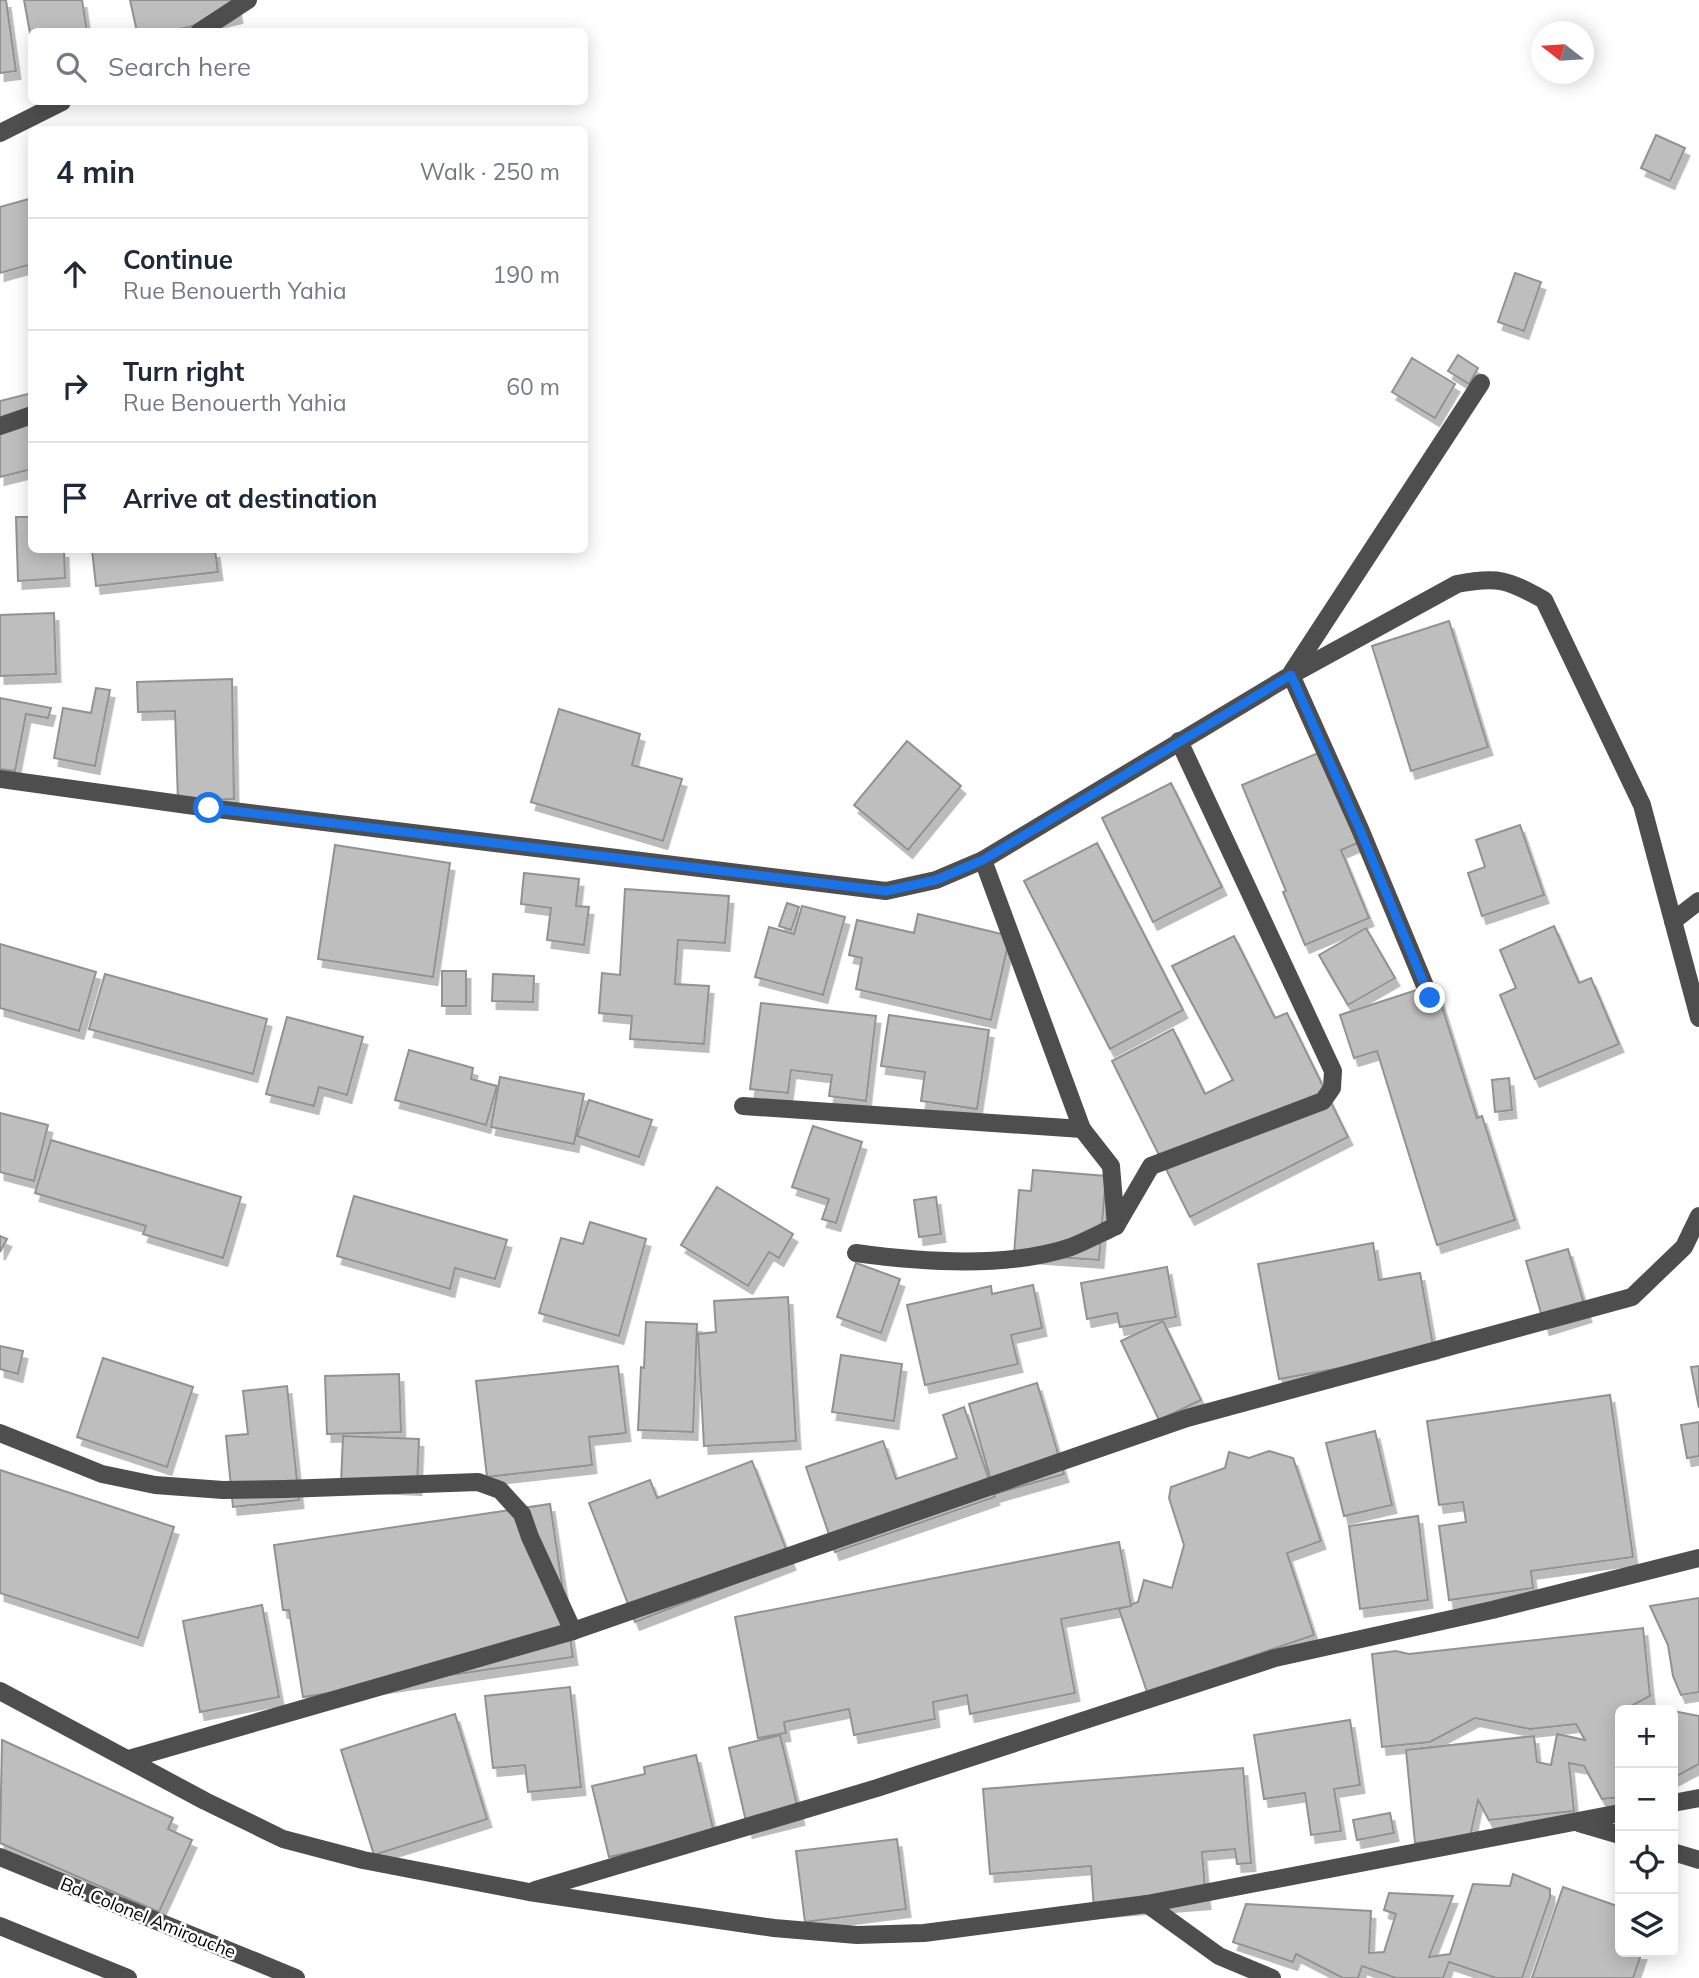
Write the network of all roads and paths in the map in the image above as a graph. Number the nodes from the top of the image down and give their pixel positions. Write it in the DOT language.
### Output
graph roads {
  1 [pos="248,0"];
  2 [pos="206,28"];
  3 [pos="56,105"];
  4 [pos="0,133"];
  5 [pos="1480,383"];
  6 [pos="28,416"];
  7 [pos="0,426"];
  8 [pos="1291,675"];
  9 [pos="1179,741"];
  10 [pos="0,779"];
  11 [pos="983,860"];
  12 [pos="1699,901"];
  13 [pos="1672,920"];
  14 [pos="1430,998"];
  15 [pos="1699,1018"];
  16 [pos="743,1106"];
  17 [pos="1082,1129"];
  18 [pos="1699,1216"];
  19 [pos="1116,1226"];
  20 [pos="856,1253"];
  21 [pos="0,1433"];
  22 [pos="1699,1558"];
  23 [pos="573,1631"];
  24 [pos="0,1691"];
  25 [pos="130,1759"];
  26 [pos="1699,1798"];
  27 [pos="1678,1802"];
  28 [pos="1615,1814"];
  29 [pos="1576,1822"];
  30 [pos="1615,1834"];
  31 [pos="1678,1854"];
  32 [pos="0,1857"];
  33 [pos="1699,1860"];
  34 [pos="529,1892"];
  35 [pos="1147,1904"];
  36 [pos="0,1926"];
  37 [pos="128,1978"];
  38 [pos="296,1978"];
  39 [pos="1272,1978"];
  1 -- 2 [label="street"];
  3 -- 4 [label="street"];
  5 -- 8 [label="street"];
  6 -- 7 [label="street"];
  8 -- 9 [label="street"];
  8 -- 13 [label="street"];
  8 -- 14 [label="street"];
  9 -- 11 [label="street"];
  9 -- 19 [label="street"];
  10 -- 11 [label="street"];
  11 -- 17 [label="street"];
  12 -- 13 [label="street"];
  13 -- 15 [label="street"];
  16 -- 17 [label="street"];
  17 -- 19 [label="street"];
  18 -- 23 [label="street"];
  19 -- 20 [label="street"];
  21 -- 23 [label="street"];
  22 -- 34 [label="street"];
  23 -- 25 [label="street"];
  24 -- 25 [label="street"];
  25 -- 34 [label="street"];
  26 -- 27 [label="street"];
  28 -- 29 [label="street"];
  29 -- 30 [label="street"];
  29 -- 35 [label="street"];
  31 -- 33 [label="street"];
  32 -- 38 [label="street, Bd. Colonel Amirouche"];
  34 -- 35 [label="street"];
  35 -- 39 [label="street"];
  36 -- 37 [label="street"];
}
